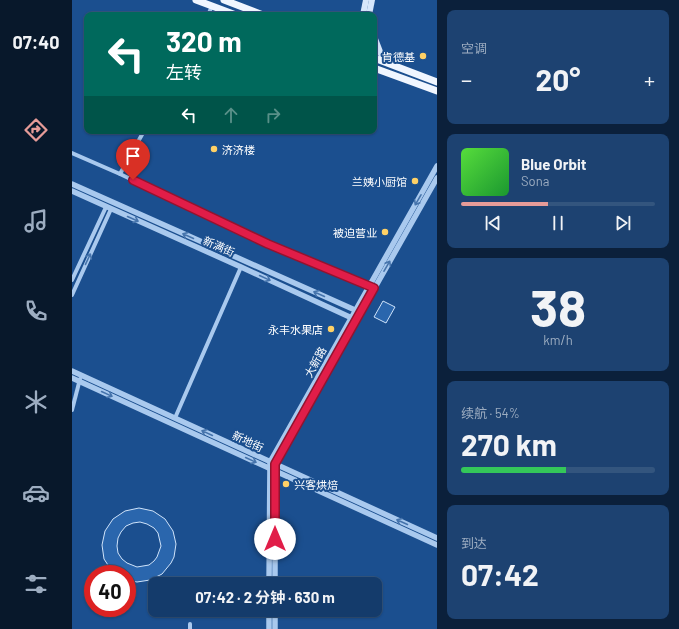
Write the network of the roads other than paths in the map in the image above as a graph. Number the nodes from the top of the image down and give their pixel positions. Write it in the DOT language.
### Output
graph roads {
  1 [pos="196,0"];
  2 [pos="224,0"];
  3 [pos="366,0"];
  4 [pos="372,0"];
  5 [pos="212,6"];
  6 [pos="209,12"];
  7 [pos="228,12"];
  8 [pos="255,12"];
  9 [pos="364,12"];
  10 [pos="370,12"];
  11 [pos="377,44"];
  12 [pos="377,59"];
  13 [pos="384,62"];
  14 [pos="377,69"];
  15 [pos="437,82"];
  16 [pos="437,91"];
  17 [pos="142,134"];
  18 [pos="72,153"];
  19 [pos="437,166"];
  20 [pos="120,174"];
  21 [pos="437,178"];
  22 [pos="72,184"];
  23 [pos="72,191"];
  24 [pos="108,208"];
  25 [pos="241,267"];
  26 [pos="72,280"];
  27 [pos="374,288"];
  28 [pos="72,295"];
  29 [pos="355,310"];
  30 [pos="356,320"];
  31 [pos="72,371"];
  32 [pos="82,376"];
  33 [pos="72,378"];
  34 [pos="72,410"];
  35 [pos="175,418"];
  36 [pos="272,463"];
  37 [pos="437,538"];
  38 [pos="437,545"];
  39 [pos="269,577"];
  40 [pos="275,577"];
  41 [pos="269,617"];
  42 [pos="275,617"];
  43 [pos="190,624"];
  44 [pos="190,629"];
  45 [pos="268,629"];
  46 [pos="275,629"];
  1 -- 5 [label="main road"];
  2 -- 8 [label="main road"];
  3 -- 9 [label="main road"];
  4 -- 10 [label="main road"];
  5 -- 6 [label="street"];
  5 -- 7 [label="main road"];
  11 -- 13 [label="main road"];
  12 -- 13 [label="main road"];
  13 -- 15 [label="main road"];
  14 -- 16 [label="main road"];
  17 -- 20 [label="street"];
  18 -- 20 [label="street"];
  19 -- 29 [label="street, 大新路, one-way"];
  20 -- 27 [label="street"];
  27 -- 21 [label="street, 大新路, one-way"];
  29 -- 22 [label="street, 新满街, one-way"];
  23 -- 24 [label="street, 新满街"];
  24 -- 25 [label="street, 新满街, one-way"];
  24 -- 26 [label="street"];
  28 -- 24 [label="street, one-way"];
  25 -- 30 [label="street, 新满街, one-way"];
  25 -- 35 [label="street"];
  27 -- 30 [label="street, 大新路"];
  29 -- 36 [label="street, 大新路"];
  30 -- 36 [label="street, 大新路"];
  31 -- 32 [label="street, 新地街"];
  32 -- 34 [label="street"];
  32 -- 35 [label="street, 新地街"];
  33 -- 38 [label="street, 新地街, one-way"];
  36 -- 35 [label="street, 新地街, one-way"];
  37 -- 36 [label="street, 新地街, one-way"];
  36 -- 39 [label="street, 大新路"];
  36 -- 40 [label="street, 大新路"];
  41 -- 45 [label="street"];
  42 -- 46 [label="street"];
  43 -- 44 [label="street"];
}
